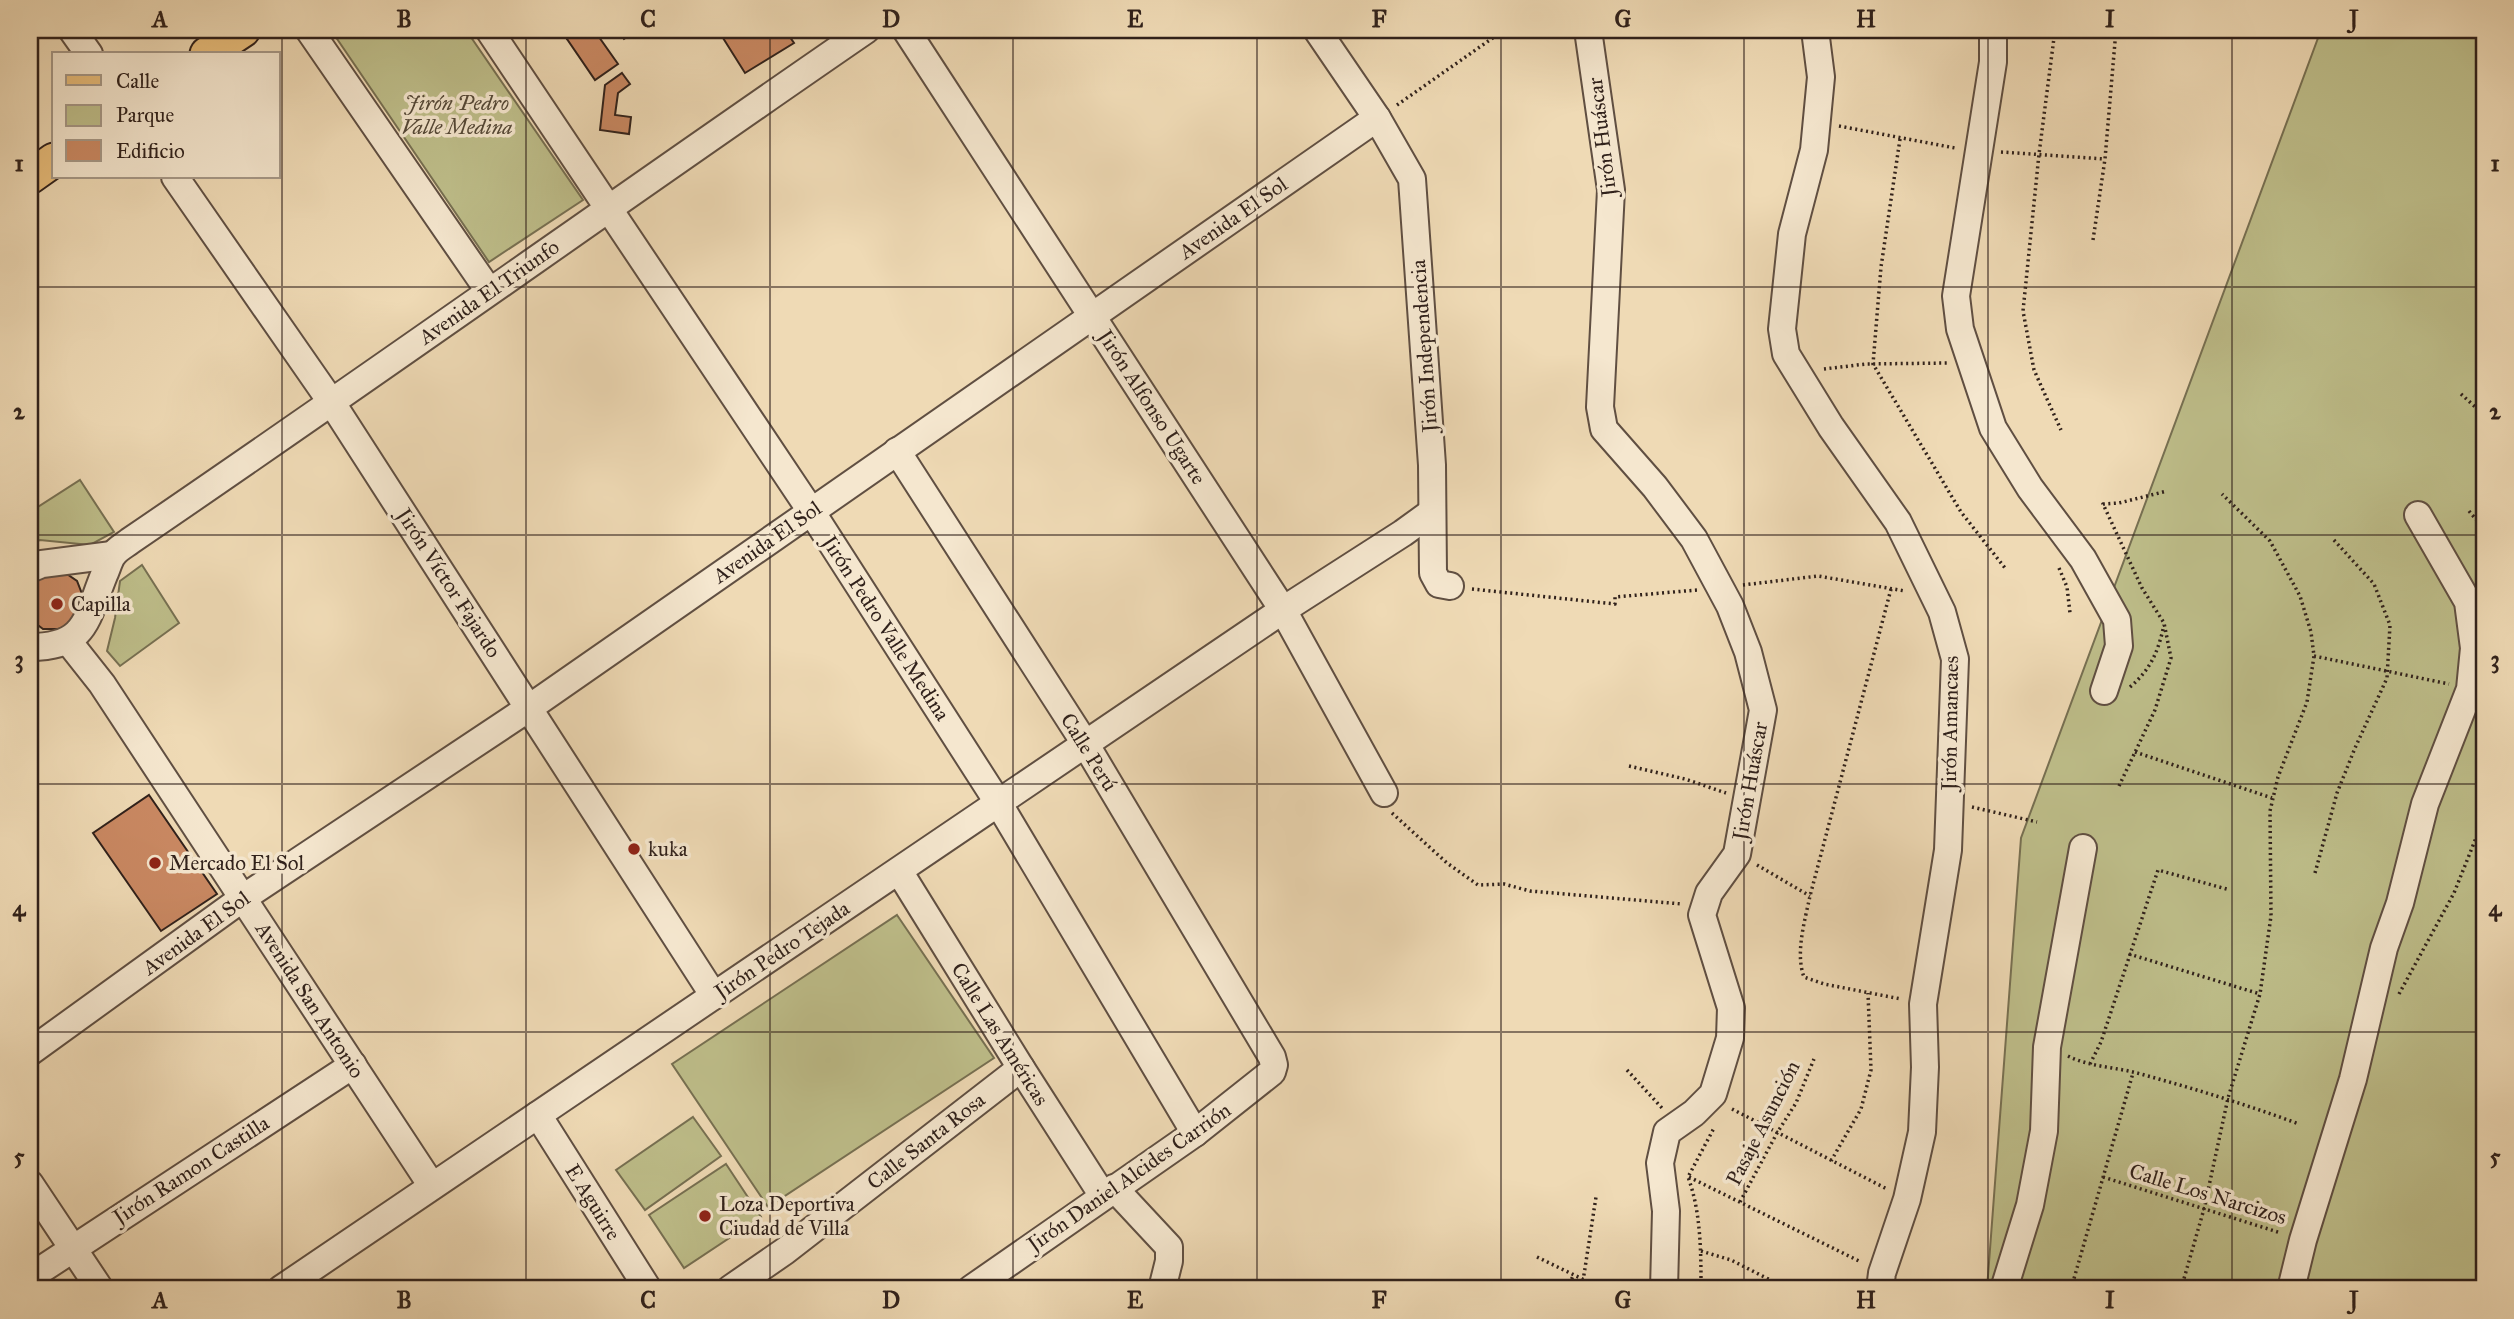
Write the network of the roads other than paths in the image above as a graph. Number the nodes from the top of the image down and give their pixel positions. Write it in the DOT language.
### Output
graph roads {
  1 [pos="72,30"];
  2 [pos="243,30"];
  3 [pos="309,30"];
  4 [pos="489,30"];
  5 [pos="866,30"];
  6 [pos="906,30"];
  7 [pos="1317,30"];
  8 [pos="1588,30"];
  9 [pos="1815,30"];
  10 [pos="1993,30"];
  11 [pos="88,52"];
  12 [pos="210,52"];
  13 [pos="1377,118"];
  14 [pos="52,161"];
  15 [pos="30,177"];
  16 [pos="176,178"];
  17 [pos="608,208"];
  18 [pos="489,291"];
  19 [pos="1092,316"];
  20 [pos="332,403"];
  21 [pos="897,452"];
  22 [pos="811,511"];
  23 [pos="1432,512"];
  24 [pos="2418,514"];
  25 [pos="112,555"];
  26 [pos="30,569"];
  27 [pos="1450,586"];
  28 [pos="1283,610"];
  29 [pos="68,641"];
  30 [pos="30,647"];
  31 [pos="2104,691"];
  32 [pos="529,708"];
  33 [pos="1086,745"];
  34 [pos="1384,793"];
  35 [pos="999,804"];
  36 [pos="2083,848"];
  37 [pos="899,871"];
  38 [pos="243,898"];
  39 [pos="714,996"];
  40 [pos="30,1052"];
  41 [pos="1272,1057"];
  42 [pos="353,1065"];
  43 [pos="1021,1068"];
  44 [pos="538,1115"];
  45 [pos="1195,1133"];
  46 [pos="30,1184"];
  47 [pos="432,1186"];
  48 [pos="1109,1192"];
  49 [pos="72,1248"];
  50 [pos="30,1277"];
  51 [pos="1881,1281"];
  52 [pos="100,1289"];
  53 [pos="281,1289"];
  54 [pos="648,1289"];
  55 [pos="730,1289"];
  56 [pos="971,1289"];
  57 [pos="1162,1289"];
  58 [pos="1664,1289"];
  59 [pos="2004,1289"];
  60 [pos="2291,1289"];
  1 -- 11 [label="street"];
  2 -- 12 [label="main road"];
  3 -- 18 [label="street"];
  4 -- 17 [label="street, Jirón Pedro Valle Medina"];
  5 -- 17 [label="street, Avenida El Triunfo"];
  6 -- 19 [label="street, Jirón Alfonso Ugarte"];
  7 -- 13 [label="street, Jirón Independencia"];
  8 -- 58 [label="street, Jirón Huáscar"];
  9 -- 51 [label="street, Jirón Amancaes"];
  10 -- 31 [label="street"];
  13 -- 19 [label="street, Avenida El Sol"];
  13 -- 23 [label="street, Jirón Independencia"];
  14 -- 15 [label="main road"];
  16 -- 20 [label="street, Jirón Víctor Fajardo"];
  17 -- 18 [label="street, Avenida El Triunfo"];
  17 -- 22 [label="street, Jirón Pedro Valle Medina"];
  18 -- 20 [label="street, Avenida El Triunfo"];
  19 -- 21 [label="street, Avenida El Sol"];
  19 -- 28 [label="street, Jirón Alfonso Ugarte"];
  20 -- 25 [label="street, Avenida El Triunfo"];
  20 -- 32 [label="street, Jirón Víctor Fajardo"];
  21 -- 22 [label="street, Avenida El Sol"];
  21 -- 33 [label="street, Calle Perú"];
  22 -- 32 [label="street, Avenida El Sol"];
  22 -- 35 [label="street, Jirón Pedro Valle Medina"];
  23 -- 27 [label="street, Jirón Independencia"];
  23 -- 28 [label="street"];
  24 -- 60 [label="street"];
  25 -- 26 [label="street, Avenida El Triunfo"];
  25 -- 29 [label="street"];
  28 -- 33 [label="street, Jirón Pedro Tejada"];
  28 -- 34 [label="street, Jirón Alfonso Ugarte"];
  29 -- 30 [label="street"];
  29 -- 38 [label="street, Avenida San Antonio"];
  32 -- 38 [label="street, Avenida El Sol"];
  32 -- 39 [label="street, Jirón Víctor Fajardo"];
  33 -- 35 [label="street, Jirón Pedro Tejada"];
  33 -- 41 [label="street, Calle Perú"];
  35 -- 37 [label="street, Jirón Pedro Tejada"];
  35 -- 45 [label="street, Jirón Pedro Valle Medina"];
  36 -- 59 [label="street"];
  37 -- 39 [label="street, Jirón Pedro Tejada"];
  37 -- 43 [label="street, Calle Las Américas"];
  38 -- 40 [label="street, Avenida El Sol"];
  38 -- 42 [label="street, Avenida San Antonio"];
  39 -- 44 [label="street, Jirón Pedro Tejada"];
  41 -- 45 [label="street, Jirón Daniel Alcides Carrión"];
  42 -- 47 [label="street, Avenida San Antonio"];
  42 -- 49 [label="street, Jirón Ramon Castilla"];
  43 -- 48 [label="street, Calle Las Américas"];
  43 -- 55 [label="street, Calle Santa Rosa"];
  44 -- 47 [label="street, Jirón Pedro Tejada"];
  44 -- 54 [label="street, E Aguirre"];
  45 -- 48 [label="street, Jirón Daniel Alcides Carrión"];
  46 -- 49 [label="street"];
  47 -- 53 [label="street, Jirón Pedro Tejada"];
  48 -- 56 [label="street, Jirón Daniel Alcides Carrión"];
  48 -- 57 [label="street, Calle Las Américas"];
  49 -- 50 [label="street, Jirón Ramon Castilla"];
  49 -- 52 [label="street"];
}
